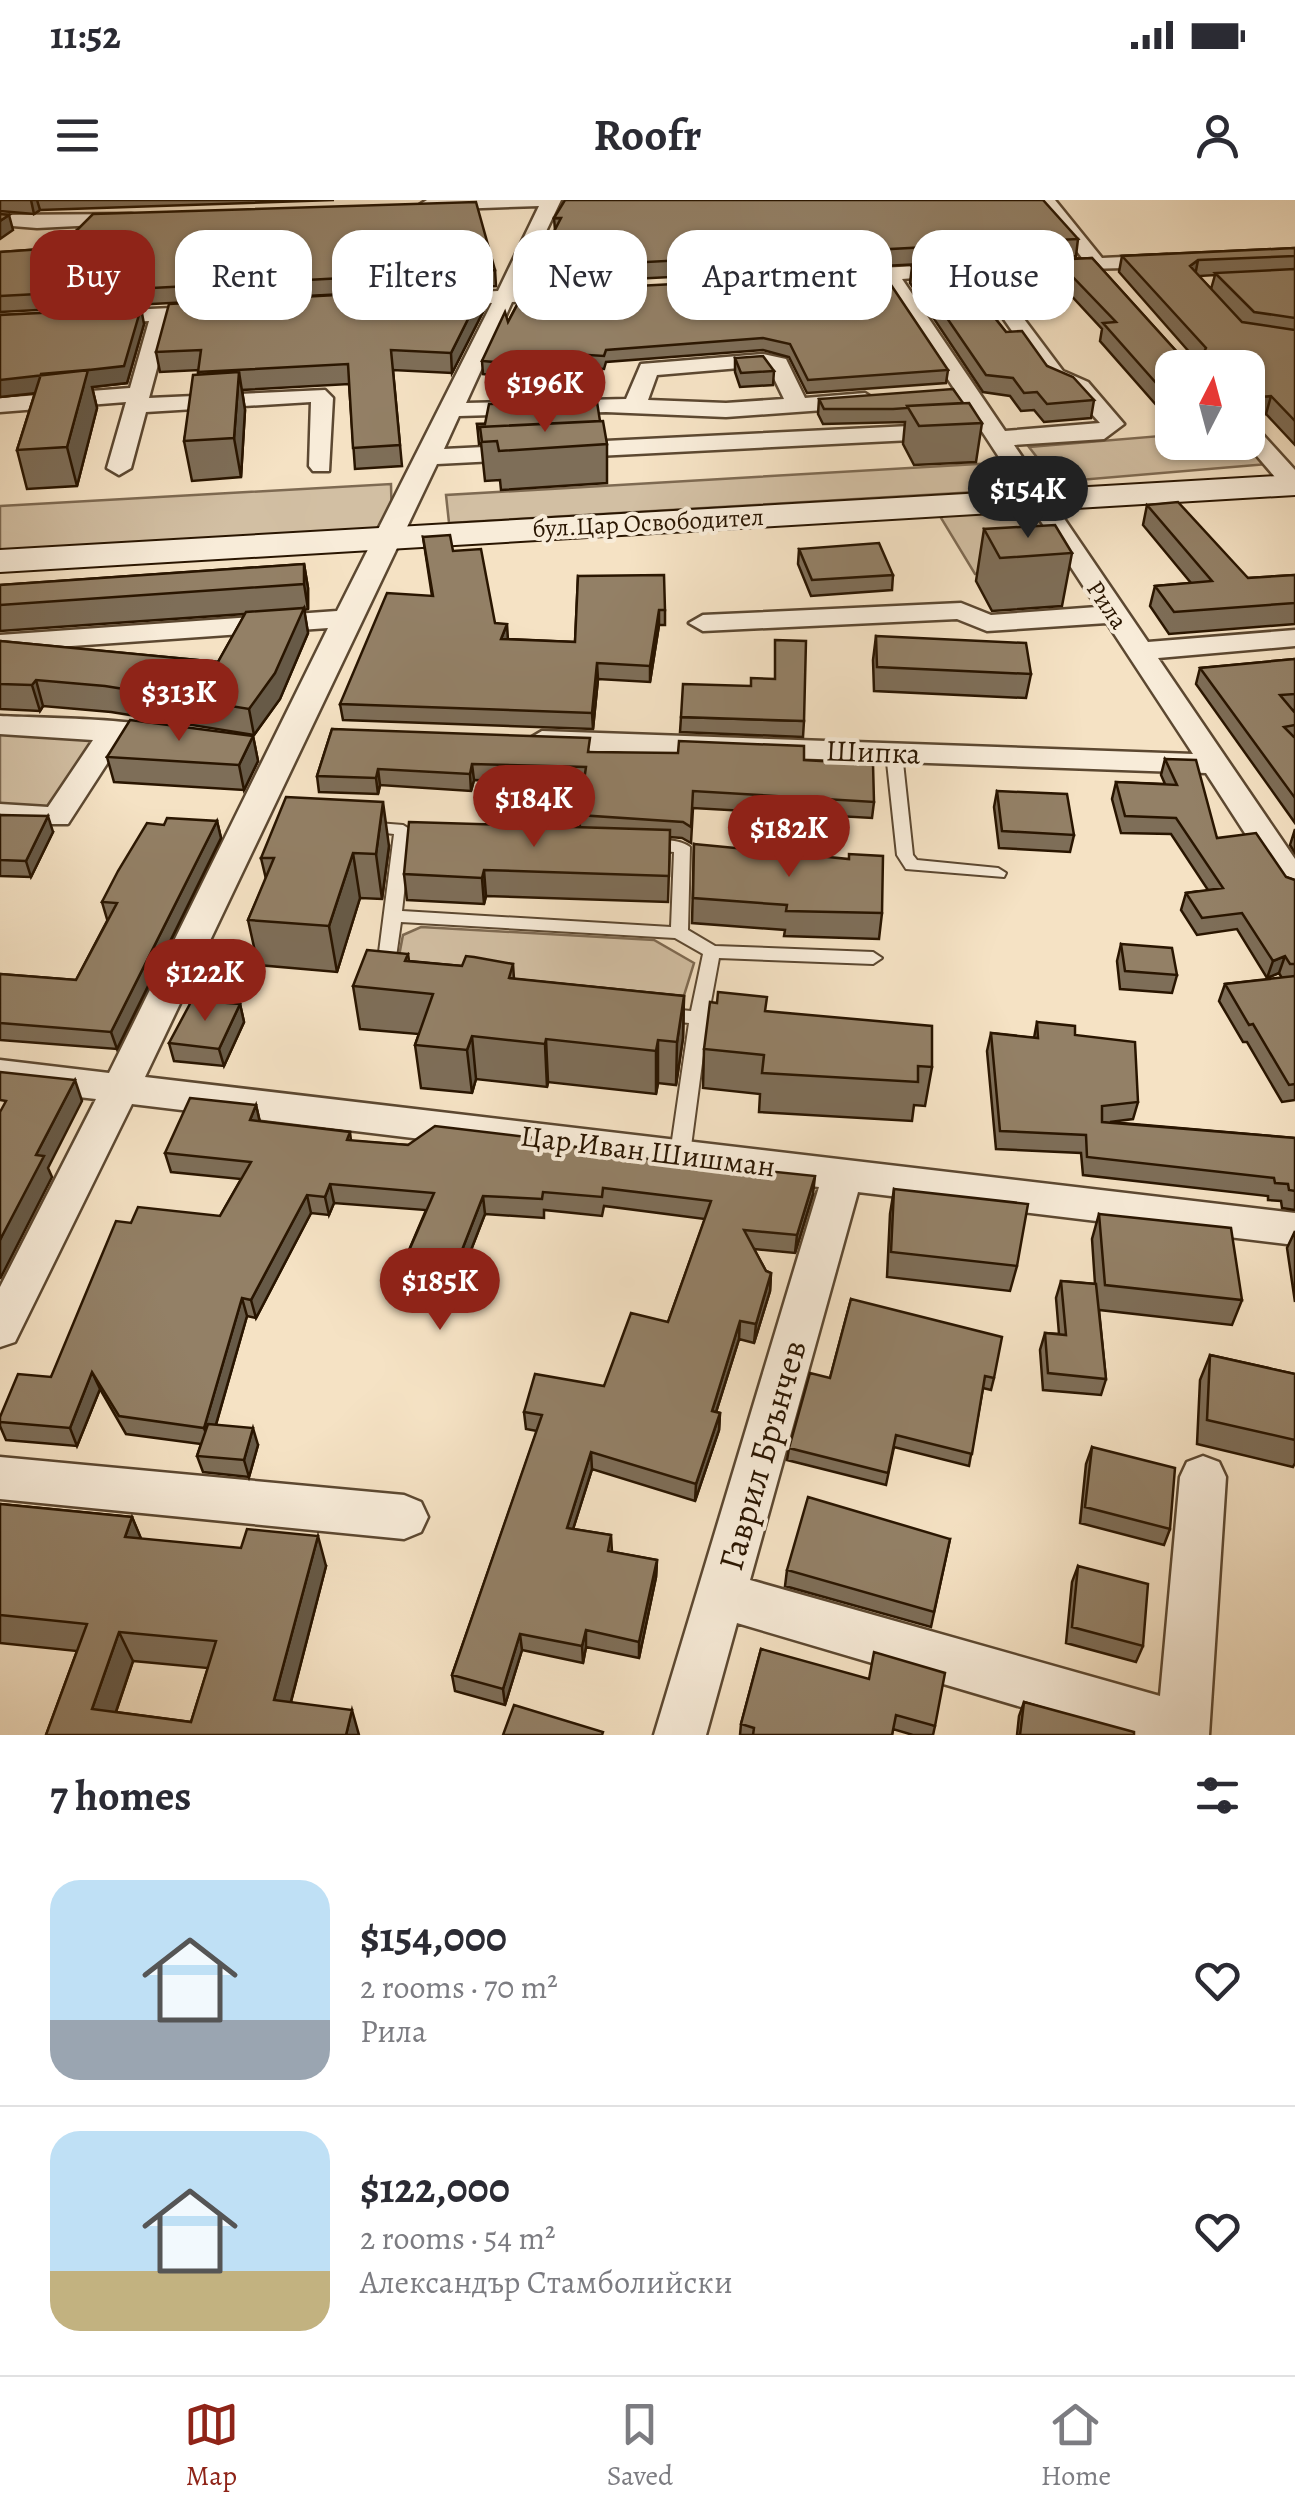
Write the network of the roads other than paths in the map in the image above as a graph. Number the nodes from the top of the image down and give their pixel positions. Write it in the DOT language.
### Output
graph roads {
  1 [pos="69,200"];
  2 [pos="551,200"];
  3 [pos="1046,200"];
  4 [pos="415,203"];
  5 [pos="156,218"];
  6 [pos="0,220"];
  7 [pos="37,223"];
  8 [pos="12,241"];
  9 [pos="1196,259"];
  10 [pos="1074,271"];
  11 [pos="1103,272"];
  12 [pos="892,280"];
  13 [pos="513,296"];
  14 [pos="505,297"];
  15 [pos="493,298"];
  16 [pos="175,314"];
  17 [pos="161,315"];
  18 [pos="1014,320"];
  19 [pos="0,322"];
  20 [pos="891,398"];
  21 [pos="138,400"];
  22 [pos="798,404"];
  23 [pos="0,405"];
  24 [pos="634,406"];
  25 [pos="450,410"];
  26 [pos="993,434"];
  27 [pos="1265,451"];
  28 [pos="427,457"];
  29 [pos="321,466"];
  30 [pos="119,468"];
  31 [pos="1295,485"];
  32 [pos="1036,500"];
  33 [pos="390,538"];
  34 [pos="0,561"];
  35 [pos="1114,614"];
  36 [pos="346,619"];
  37 [pos="703,623"];
  38 [pos="1295,638"];
  39 [pos="0,642"];
  40 [pos="1138,651"];
  41 [pos="0,725"];
  42 [pos="115,729"];
  43 [pos="330,732"];
  44 [pos="190,739"];
  45 [pos="506,739"];
  46 [pos="287,741"];
  47 [pos="246,746"];
  48 [pos="894,753"];
  49 [pos="1214,764"];
  50 [pos="0,814"];
  51 [pos="346,826"];
  52 [pos="404,830"];
  53 [pos="423,831"];
  54 [pos="623,844"];
  55 [pos="998,873"];
  56 [pos="1295,884"];
  57 [pos="393,916"];
  58 [pos="679,933"];
  59 [pos="712,952"];
  60 [pos="873,958"];
  61 [pos="420,976"];
  62 [pos="640,1012"];
  63 [pos="699,1018"];
  64 [pos="0,1074"];
  65 [pos="120,1090"];
  66 [pos="680,1154"];
  67 [pos="843,1174"];
  68 [pos="1295,1229"];
  69 [pos="0,1329"];
  70 [pos="1203,1477"];
  71 [pos="0,1478"];
  72 [pos="404,1518"];
  73 [pos="721,1595"];
  74 [pos="1184,1732"];
  75 [pos="680,1735"];
  1 -- 7 [label="street"];
  2 -- 4 [label="street"];
  2 -- 14 [label="street"];
  3 -- 11 [label="street"];
  5 -- 7 [label="street"];
  6 -- 7 [label="street"];
  7 -- 8 [label="street"];
  9 -- 11 [label="street"];
  10 -- 11 [label="street"];
  12 -- 26 [label="street, Рила"];
  13 -- 14 [label="street"];
  14 -- 15 [label="street"];
  14 -- 25 [label="street"];
  16 -- 17 [label="street"];
  17 -- 19 [label="street"];
  17 -- 21 [label="street"];
  18 -- 26 [label="street"];
  20 -- 22 [label="street"];
  21 -- 23 [label="street"];
  21 -- 29 [label="street"];
  21 -- 30 [label="street"];
  22 -- 24 [label="street"];
  22 -- 24 [label="street"];
  24 -- 25 [label="street"];
  25 -- 28 [label="street"];
  26 -- 28 [label="street"];
  26 -- 32 [label="street, Рила"];
  27 -- 31 [label="street"];
  28 -- 33 [label="street"];
  31 -- 32 [label="street, бул.Цар Освободител"];
  32 -- 33 [label="street, бул.Цар Освободител"];
  32 -- 35 [label="street, Рила"];
  33 -- 34 [label="street, бул.Цар Освободител"];
  33 -- 36 [label="street"];
  35 -- 37 [label="street"];
  35 -- 40 [label="street, Рила"];
  36 -- 39 [label="street"];
  36 -- 46 [label="street"];
  38 -- 40 [label="street"];
  40 -- 49 [label="street, Рила"];
  41 -- 42 [label="street"];
  42 -- 44 [label="street"];
  42 -- 50 [label="street"];
  43 -- 46 [label="street"];
  45 -- 48 [label="street, Шипка"];
  46 -- 47 [label="street"];
  46 -- 65 [label="street"];
  48 -- 49 [label="street, Шипка"];
  48 -- 55 [label="lane"];
  49 -- 56 [label="street, Рила"];
  51 -- 52 [label="lane"];
  52 -- 53 [label="lane"];
  52 -- 57 [label="lane"];
  54 -- 58 [label="lane"];
  57 -- 58 [label="lane"];
  57 -- 61 [label="lane"];
  58 -- 59 [label="lane"];
  59 -- 60 [label="lane"];
  59 -- 63 [label="lane"];
  62 -- 63 [label="lane"];
  63 -- 66 [label="lane"];
  64 -- 65 [label="street, Цар Иван Шишман"];
  65 -- 66 [label="street, Цар Иван Шишман"];
  65 -- 69 [label="street"];
  66 -- 67 [label="street, Цар Иван Шишман"];
  67 -- 68 [label="street, Цар Иван Шишман"];
  67 -- 73 [label="street, Гаврил Брънчев"];
  70 -- 74 [label="street"];
  71 -- 72 [label="street"];
  73 -- 74 [label="street"];
  73 -- 75 [label="street, Гаврил Брънчев"];
}
